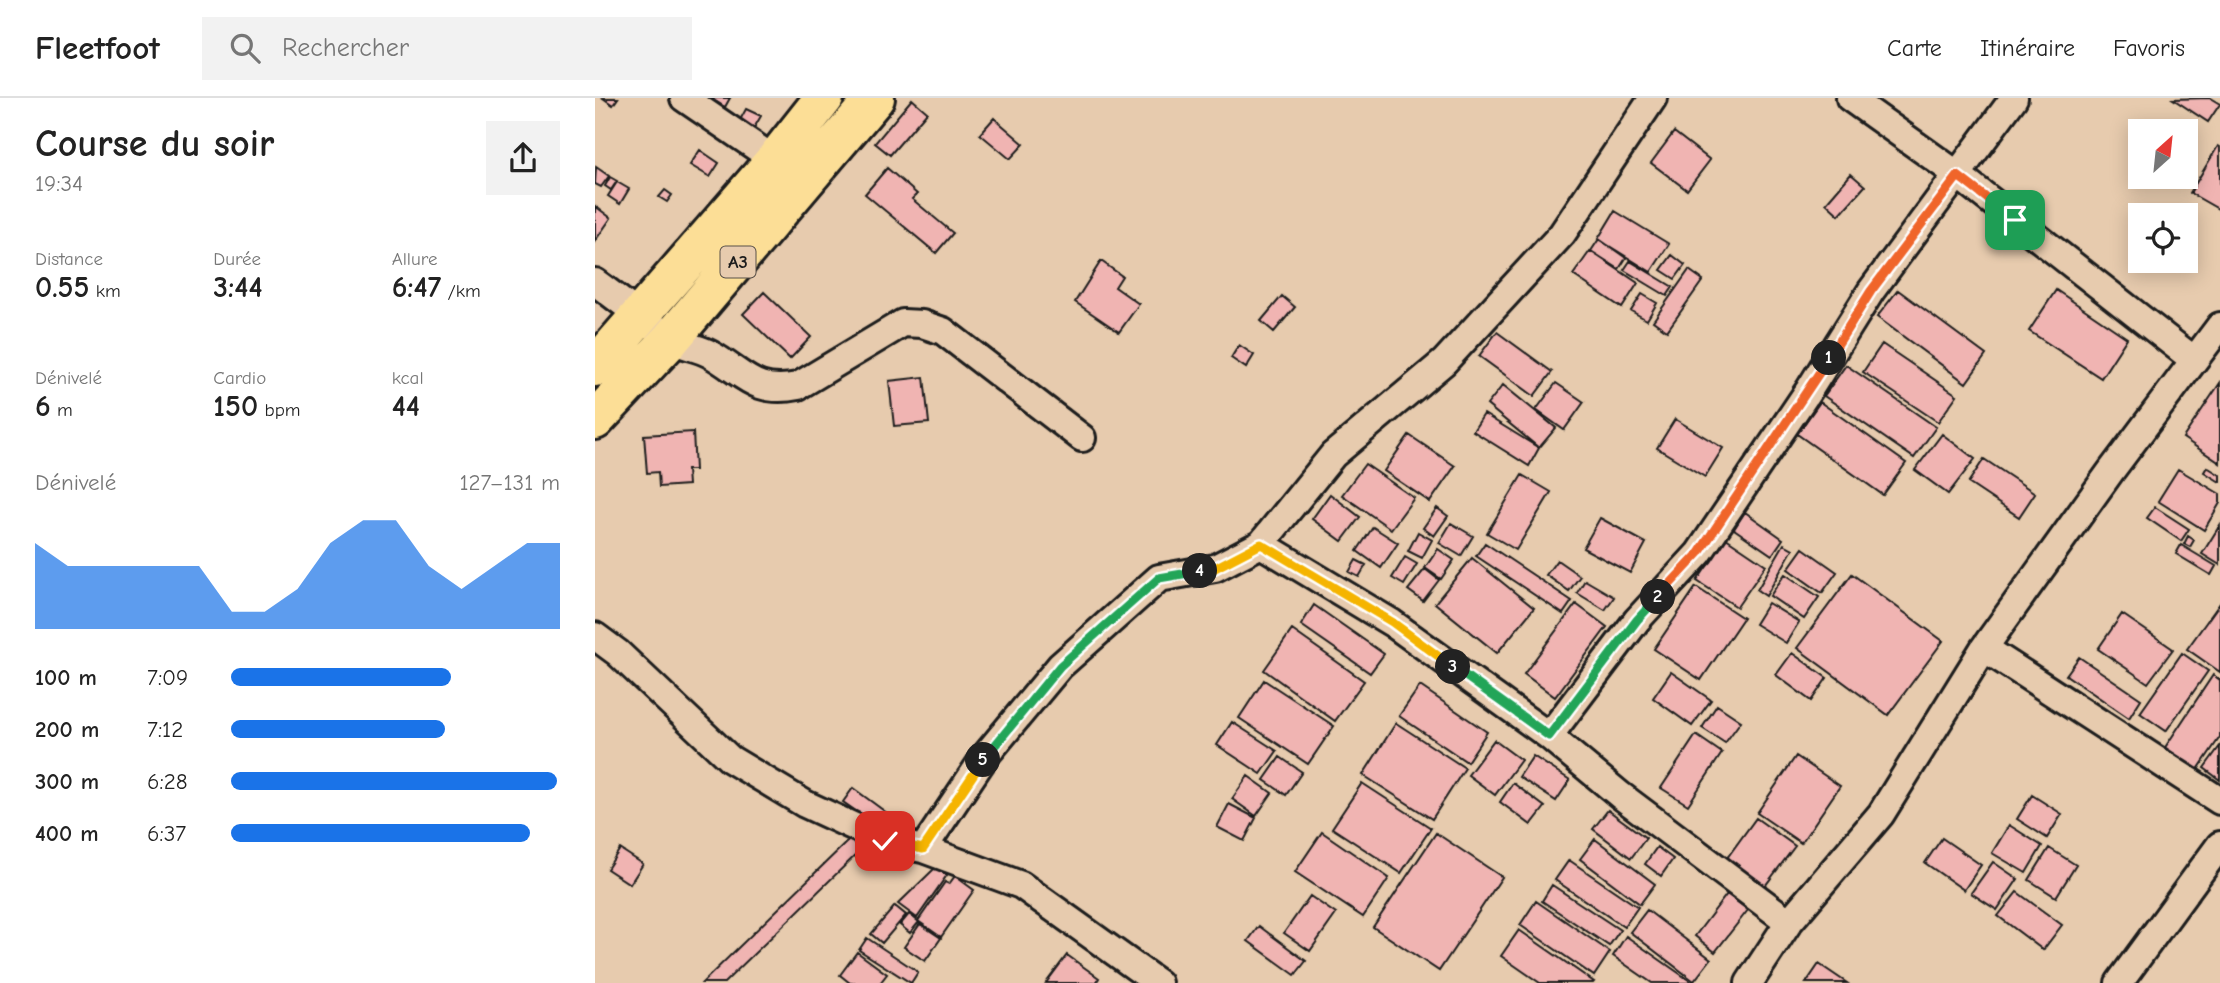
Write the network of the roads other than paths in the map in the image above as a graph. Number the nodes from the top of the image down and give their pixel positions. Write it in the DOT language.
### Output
graph roads {
  1 [pos="684,98"];
  2 [pos="824,98"];
  3 [pos="875,98"];
  4 [pos="1653,98"];
  5 [pos="1850,98"];
  6 [pos="2014,98"];
  7 [pos="775,160"];
  8 [pos="1958,176"];
  9 [pos="595,282"];
  10 [pos="641,315"];
  11 [pos="2220,326"];
  12 [pos="671,339"];
  13 [pos="2194,360"];
  14 [pos="595,367"];
  15 [pos="595,420"];
  16 [pos="1082,438"];
  17 [pos="1261,544"];
  18 [pos="595,636"];
  19 [pos="1984,648"];
  20 [pos="1549,736"];
  21 [pos="2220,801"];
  22 [pos="2220,845"];
  23 [pos="923,849"];
  24 [pos="1789,922"];
  25 [pos="1157,983"];
  26 [pos="1749,983"];
  27 [pos="2119,983"];
  1 -- 7 [label="street"];
  2 -- 7 [label="highway, A3"];
  3 -- 12 [label="highway, A3"];
  4 -- 17 [label="street"];
  5 -- 8 [label="street"];
  6 -- 8 [label="street"];
  7 -- 10 [label="highway, A3"];
  8 -- 13 [label="street"];
  8 -- 20 [label="street"];
  9 -- 10 [label="street"];
  10 -- 12 [label="street"];
  10 -- 14 [label="highway, A3"];
  11 -- 13 [label="street"];
  12 -- 15 [label="highway, A3"];
  12 -- 16 [label="street"];
  13 -- 19 [label="street"];
  17 -- 20 [label="street"];
  17 -- 23 [label="street"];
  18 -- 23 [label="street"];
  19 -- 21 [label="street"];
  19 -- 24 [label="street"];
  20 -- 24 [label="street"];
  22 -- 27 [label="street"];
  23 -- 25 [label="street"];
  24 -- 26 [label="street"];
}
